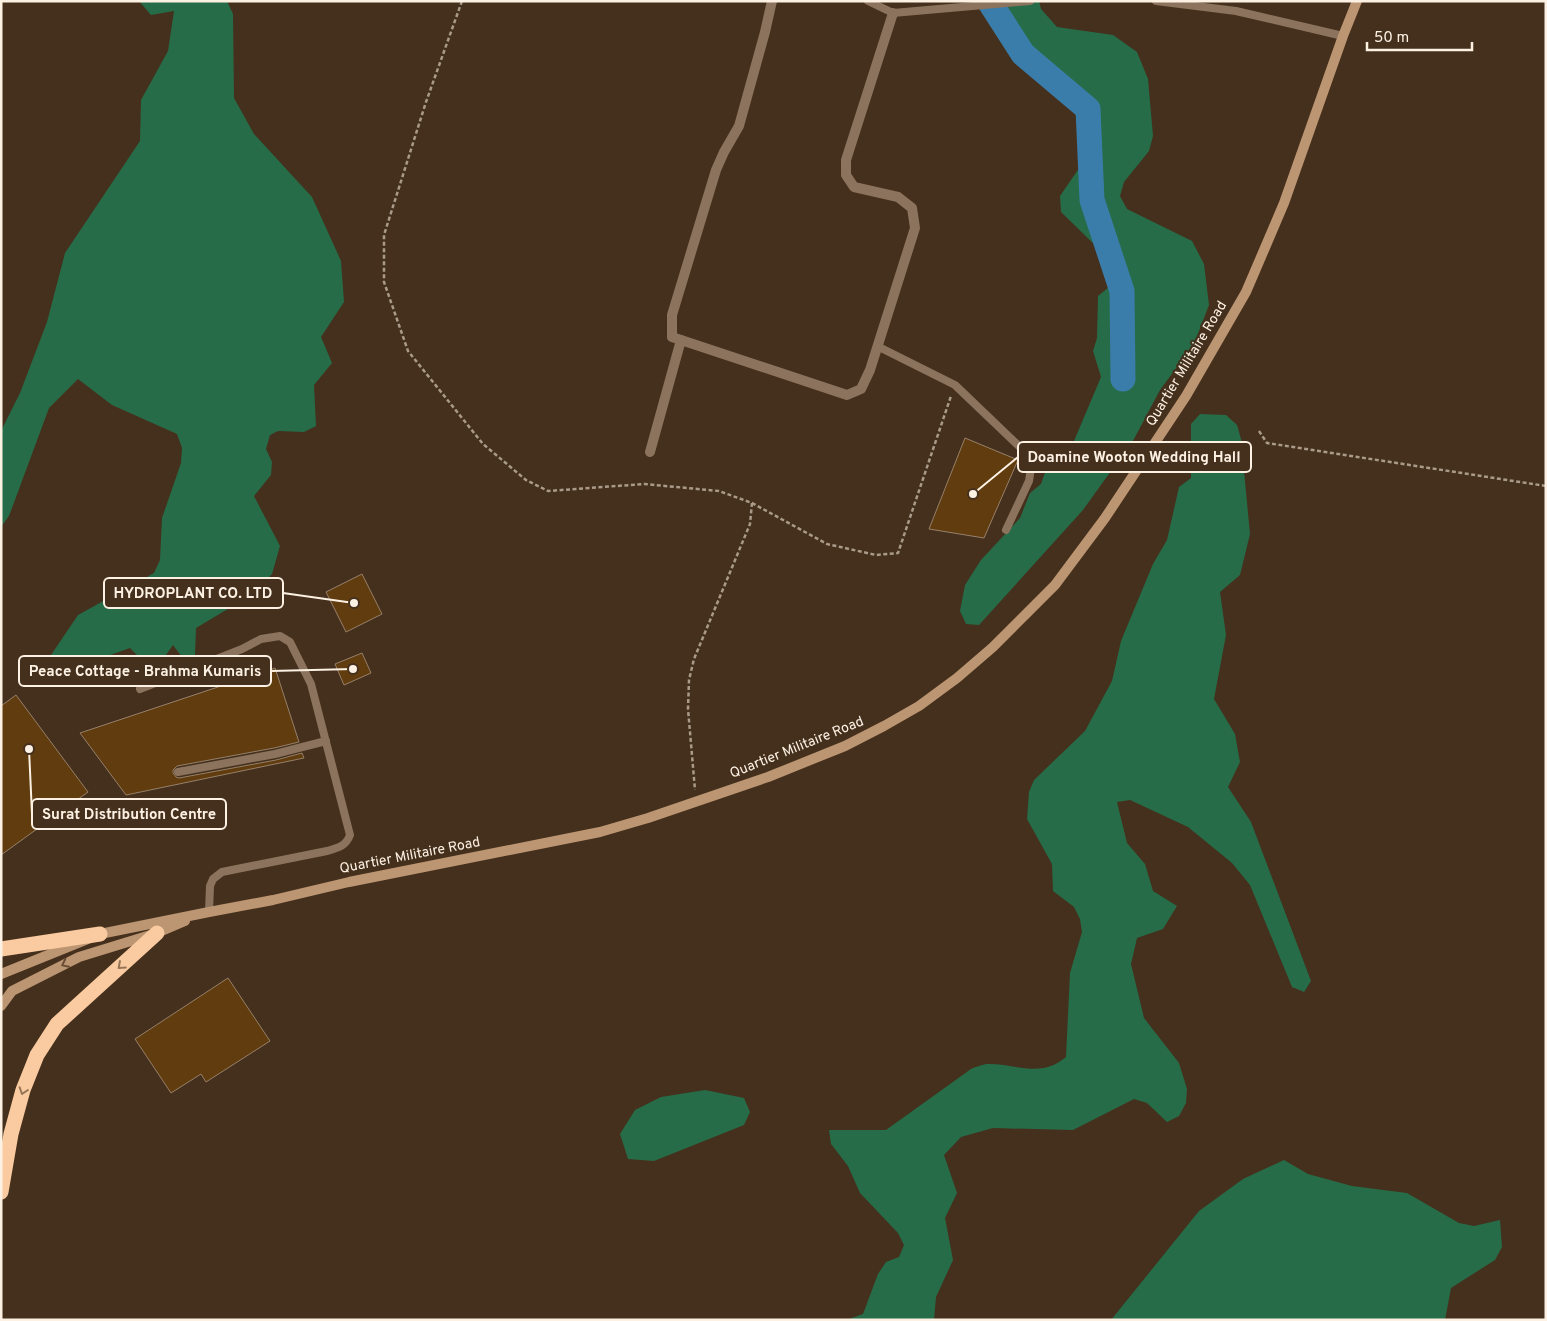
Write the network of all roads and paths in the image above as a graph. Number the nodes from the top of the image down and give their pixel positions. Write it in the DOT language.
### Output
graph roads {
  1 [pos="462,1"];
  2 [pos="772,1"];
  3 [pos="868,1"];
  4 [pos="1030,1"];
  5 [pos="1156,1"];
  6 [pos="1357,1"];
  7 [pos="893,13"];
  8 [pos="1342,36"];
  9 [pos="681,340"];
  10 [pos="878,346"];
  11 [pos="954,385"];
  12 [pos="1259,431"];
  13 [pos="650,452"];
  14 [pos="1546,486"];
  15 [pos="752,503"];
  16 [pos="1006,530"];
  17 [pos="140,688"];
  18 [pos="326,741"];
  19 [pos="178,772"];
  20 [pos="695,802"];
  21 [pos="209,912"];
  22 [pos="157,933"];
  23 [pos="100,934"];
  24 [pos="1,949"];
  25 [pos="1,974"];
  26 [pos="1,1006"];
  27 [pos="1,1192"];
  1 -- 15 [label="path"];
  2 -- 9 [label="street"];
  3 -- 7 [label="lane"];
  4 -- 7 [label="lane"];
  5 -- 8 [label="lane"];
  6 -- 8 [label="main road, Quartier Militaire Road"];
  7 -- 10 [label="street"];
  8 -- 20 [label="main road, Quartier Militaire Road"];
  9 -- 10 [label="street"];
  9 -- 13 [label="street"];
  10 -- 11 [label="lane"];
  11 -- 15 [label="path"];
  11 -- 16 [label="lane"];
  12 -- 14 [label="path"];
  15 -- 20 [label="path"];
  17 -- 18 [label="lane"];
  18 -- 19 [label="lane"];
  18 -- 21 [label="lane"];
  20 -- 21 [label="main road, Quartier Militaire Road"];
  21 -- 22 [label="main road, Quartier Militaire Road"];
  21 -- 23 [label="main road, Quartier Militaire Road"];
  22 -- 26 [label="main road, Quartier Militaire Road, one-way"];
  22 -- 27 [label="highway, one-way"];
  23 -- 24 [label="highway"];
  23 -- 25 [label="main road, Quartier Militaire Road"];
}
